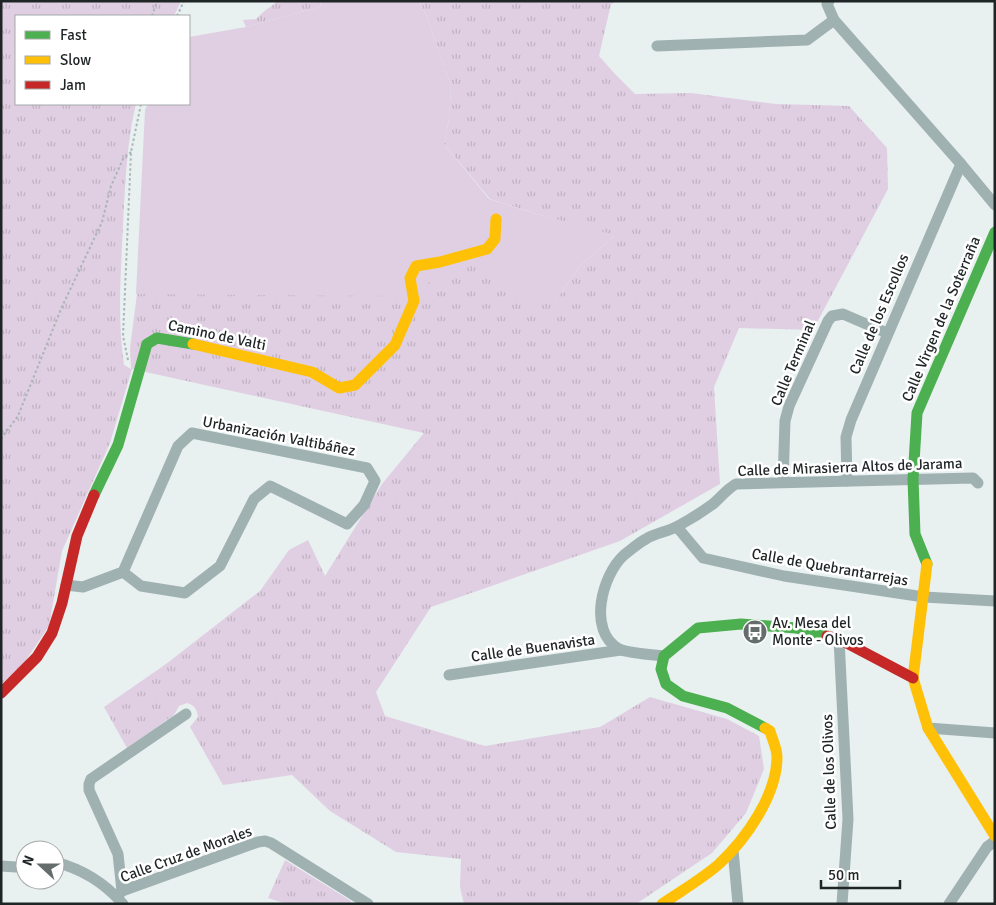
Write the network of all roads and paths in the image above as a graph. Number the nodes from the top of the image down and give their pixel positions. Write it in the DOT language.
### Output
graph roads {
  1 [pos="158,1"];
  2 [pos="184,1"];
  3 [pos="829,1"];
  4 [pos="152,15"];
  5 [pos="177,15"];
  6 [pos="834,20"];
  7 [pos="657,46"];
  8 [pos="141,105"];
  9 [pos="131,152"];
  10 [pos="961,164"];
  11 [pos="995,205"];
  12 [pos="496,219"];
  13 [pos="995,232"];
  14 [pos="887,334"];
  15 [pos="137,373"];
  16 [pos="1,439"];
  17 [pos="913,479"];
  18 [pos="847,481"];
  19 [pos="783,482"];
  20 [pos="978,483"];
  21 [pos="677,527"];
  22 [pos="123,572"];
  23 [pos="66,585"];
  24 [pos="924,598"];
  25 [pos="995,601"];
  26 [pos="839,639"];
  27 [pos="620,650"];
  28 [pos="664,656"];
  29 [pos="449,675"];
  30 [pos="913,678"];
  31 [pos="1,693"];
  32 [pos="186,714"];
  33 [pos="928,728"];
  34 [pos="995,733"];
  35 [pos="995,836"];
  36 [pos="995,840"];
  37 [pos="733,850"];
  38 [pos="65,865"];
  39 [pos="1,866"];
  40 [pos="15,867"];
  41 [pos="120,897"];
  42 [pos="368,904"];
  43 [pos="662,904"];
  44 [pos="738,904"];
  45 [pos="842,904"];
  46 [pos="950,904"];
  1 -- 4 [label="path"];
  2 -- 5 [label="path"];
  3 -- 6 [label="street"];
  6 -- 7 [label="street"];
  6 -- 10 [label="street"];
  8 -- 9 [label="path"];
  9 -- 15 [label="path"];
  9 -- 16 [label="path"];
  10 -- 11 [label="street"];
  10 -- 14 [label="street, Calle de los Escollos"];
  12 -- 15 [label="street, Camino de Valti"];
  13 -- 17 [label="street, Calle Virgen de la Soterraña"];
  14 -- 18 [label="street, Calle de los Escollos"];
  14 -- 19 [label="street, Calle Terminal"];
  15 -- 23 [label="street, Camino de Valti"];
  17 -- 18 [label="street, Calle de Mirasierra Altos de Jarama"];
  17 -- 20 [label="street, Calle de Mirasierra Altos de Jarama"];
  17 -- 24 [label="street, Calle Virgen de la Soterraña"];
  18 -- 19 [label="street, Calle de Mirasierra Altos de Jarama"];
  19 -- 21 [label="street, Calle de Mirasierra Altos de Jarama"];
  21 -- 24 [label="street, Calle de Quebrantarrejas"];
  21 -- 27 [label="street, Calle de Mirasierra Altos de Jarama"];
  22 -- 22 [label="street, Urbanización Valtibáñez"];
  22 -- 23 [label="street"];
  23 -- 31 [label="street, Camino de Valti"];
  24 -- 25 [label="street, Calle de Quebrantarrejas"];
  24 -- 30 [label="street"];
  26 -- 28 [label="street"];
  26 -- 30 [label="street"];
  26 -- 45 [label="street, Calle de los Olivos"];
  27 -- 28 [label="street"];
  27 -- 29 [label="street, Calle de Buenavista"];
  28 -- 37 [label="street"];
  30 -- 33 [label="street"];
  32 -- 41 [label="street"];
  33 -- 34 [label="street"];
  33 -- 35 [label="street"];
  36 -- 46 [label="street"];
  37 -- 43 [label="street"];
  37 -- 44 [label="street"];
  38 -- 41 [label="street"];
  39 -- 40 [label="street"];
  41 -- 42 [label="street, Calle Cruz de Morales"];
}
